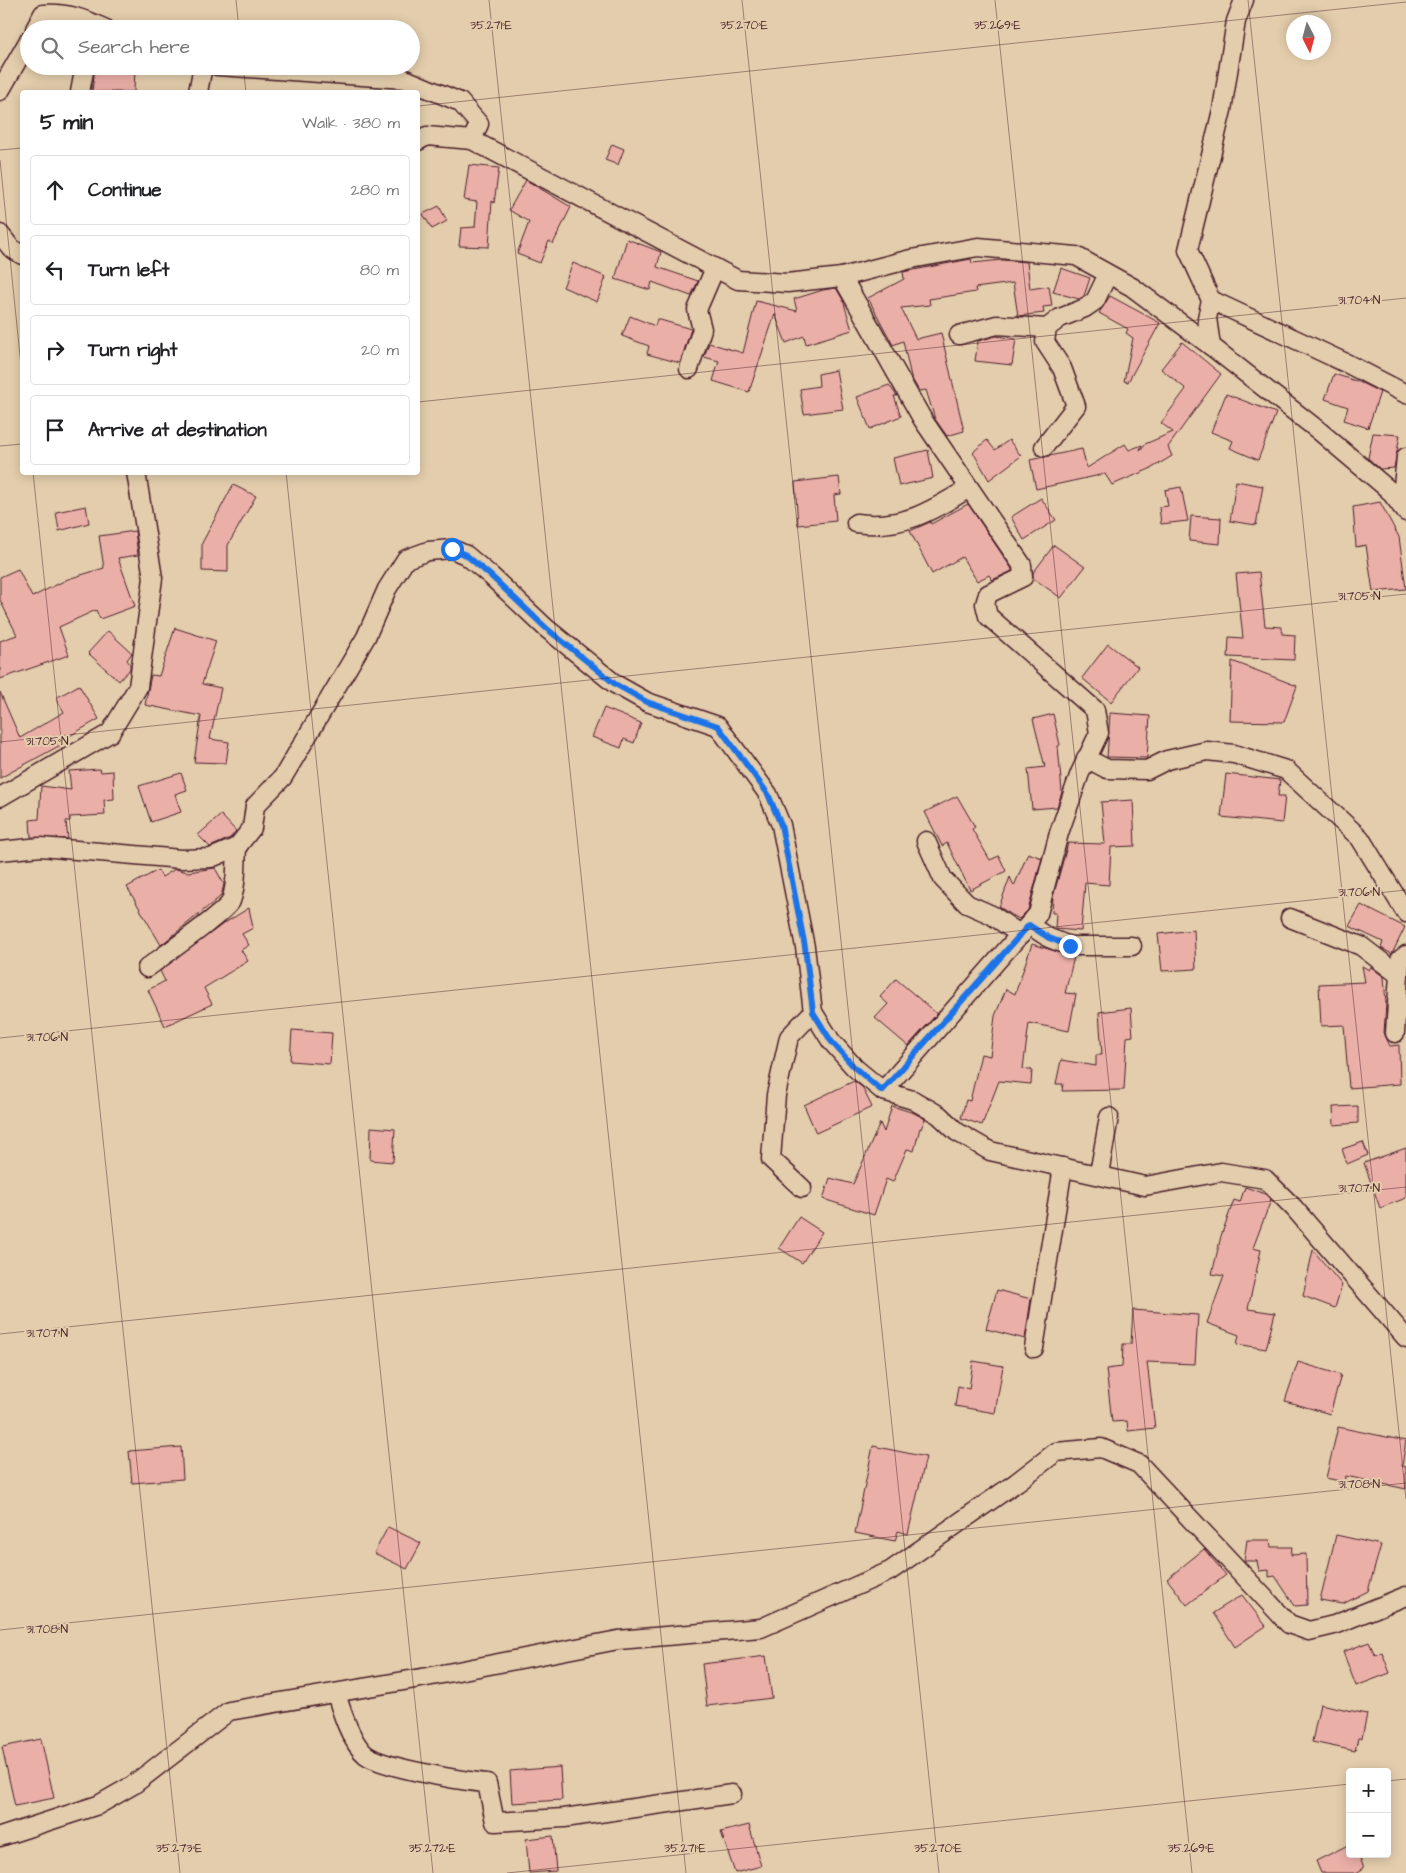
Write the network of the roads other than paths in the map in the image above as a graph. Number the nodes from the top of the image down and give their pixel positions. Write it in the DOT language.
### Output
graph roads {
  1 [pos="1244,0"];
  2 [pos="40,20"];
  3 [pos="86,20"];
  4 [pos="20,56"];
  5 [pos="83,75"];
  6 [pos="201,75"];
  7 [pos="347,75"];
  8 [pos="80,90"];
  9 [pos="198,90"];
  10 [pos="0,91"];
  11 [pos="420,140"];
  12 [pos="472,140"];
  13 [pos="0,234"];
  14 [pos="20,254"];
  15 [pos="715,268"];
  16 [pos="1108,274"];
  17 [pos="842,277"];
  18 [pos="1211,300"];
  19 [pos="1047,328"];
  20 [pos="958,335"];
  21 [pos="1211,346"];
  22 [pos="689,369"];
  23 [pos="1406,394"];
  24 [pos="1044,447"];
  25 [pos="1406,457"];
  26 [pos="136,475"];
  27 [pos="969,488"];
  28 [pos="1404,509"];
  29 [pos="856,523"];
  30 [pos="1086,758"];
  31 [pos="0,797"];
  32 [pos="926,842"];
  33 [pos="237,847"];
  34 [pos="0,851"];
  35 [pos="1406,913"];
  36 [pos="1290,918"];
  37 [pos="1025,930"];
  38 [pos="1132,946"];
  39 [pos="1406,955"];
  40 [pos="147,968"];
  41 [pos="1399,975"];
  42 [pos="813,1012"];
  43 [pos="1394,1034"];
  44 [pos="882,1091"];
  45 [pos="1109,1117"];
  46 [pos="1063,1167"];
  47 [pos="1099,1174"];
  48 [pos="802,1188"];
  49 [pos="1406,1338"];
  50 [pos="1034,1348"];
  51 [pos="1406,1596"];
  52 [pos="336,1693"];
  53 [pos="732,1794"];
  54 [pos="0,1836"];
  1 -- 18 [label="street"];
  2 -- 3 [label="street"];
  4 -- 10 [label="street"];
  5 -- 8 [label="street"];
  6 -- 9 [label="street"];
  7 -- 12 [label="street"];
  11 -- 12 [label="street"];
  12 -- 15 [label="street"];
  13 -- 14 [label="street"];
  15 -- 17 [label="street"];
  15 -- 22 [label="street"];
  16 -- 17 [label="street"];
  16 -- 19 [label="street"];
  16 -- 21 [label="street"];
  17 -- 27 [label="street"];
  18 -- 21 [label="street"];
  18 -- 23 [label="street"];
  19 -- 20 [label="street"];
  19 -- 24 [label="street"];
  21 -- 28 [label="street"];
  25 -- 28 [label="street"];
  26 -- 31 [label="street"];
  27 -- 29 [label="street"];
  27 -- 30 [label="street"];
  30 -- 35 [label="street"];
  30 -- 37 [label="street"];
  32 -- 37 [label="street"];
  33 -- 34 [label="street"];
  33 -- 40 [label="street"];
  33 -- 42 [label="street"];
  36 -- 41 [label="street"];
  37 -- 38 [label="street"];
  37 -- 44 [label="street"];
  39 -- 41 [label="street"];
  41 -- 43 [label="street"];
  42 -- 44 [label="street"];
  42 -- 48 [label="street"];
  44 -- 46 [label="street"];
  45 -- 47 [label="street"];
  46 -- 47 [label="street"];
  46 -- 50 [label="street"];
  47 -- 49 [label="street"];
  51 -- 52 [label="street"];
  52 -- 53 [label="street"];
  52 -- 54 [label="street"];
}
